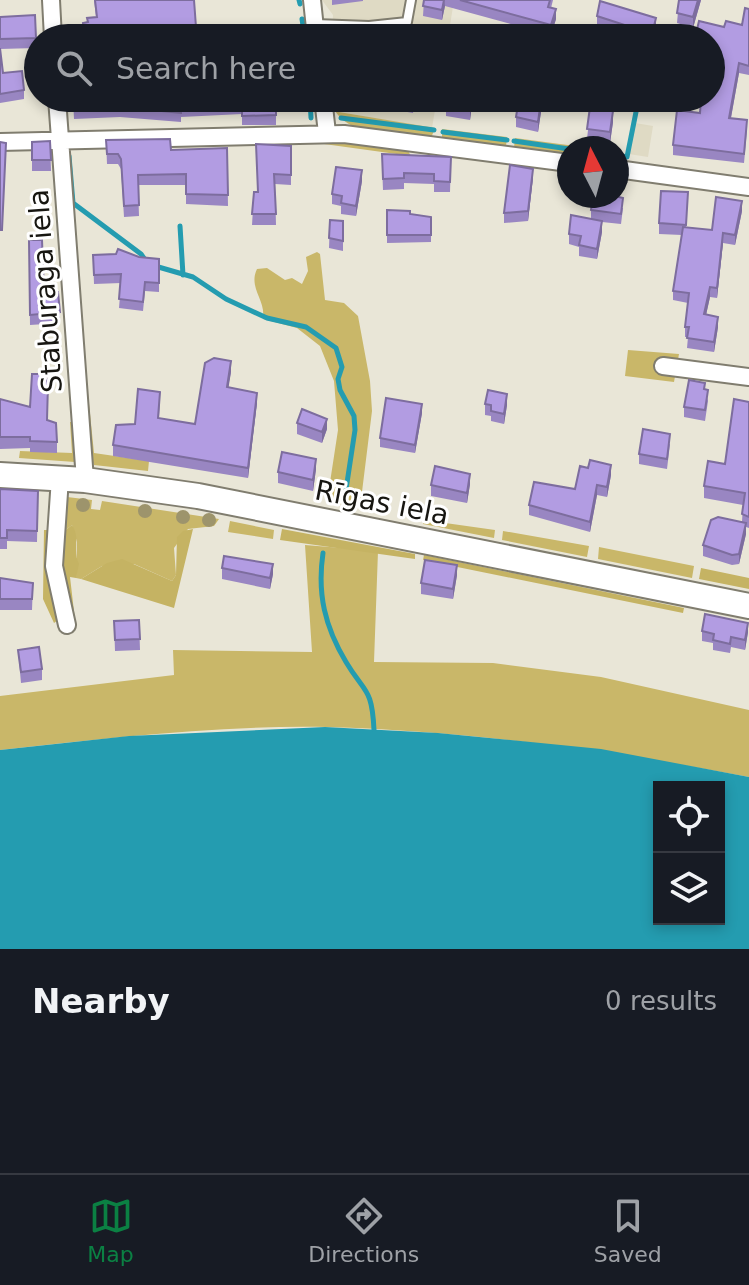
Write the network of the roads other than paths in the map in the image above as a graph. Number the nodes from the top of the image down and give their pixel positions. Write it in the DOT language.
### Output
graph roads {
  1 [pos="51,0"];
  2 [pos="312,0"];
  3 [pos="411,0"];
  4 [pos="52,24"];
  5 [pos="315,24"];
  6 [pos="388,24"];
  7 [pos="58,112"];
  8 [pos="325,112"];
  9 [pos="327,133"];
  10 [pos="60,139"];
  11 [pos="0,142"];
  12 [pos="557,161"];
  13 [pos="629,171"];
  14 [pos="749,187"];
  15 [pos="663,366"];
  16 [pos="749,377"];
  17 [pos="0,475"];
  18 [pos="60,478"];
  19 [pos="85,480"];
  20 [pos="749,606"];
  21 [pos="67,625"];
  1 -- 4 [label="street"];
  2 -- 5 [label="street"];
  3 -- 6 [label="lane"];
  7 -- 10 [label="street, Staburaga iela"];
  8 -- 9 [label="street"];
  9 -- 10 [label="street"];
  9 -- 12 [label="street"];
  10 -- 11 [label="street"];
  10 -- 19 [label="street, Staburaga iela"];
  13 -- 14 [label="street"];
  15 -- 16 [label="street"];
  17 -- 18 [label="main road, Rīgas iela"];
  18 -- 19 [label="main road, Rīgas iela"];
  18 -- 21 [label="street"];
  19 -- 20 [label="main road, Rīgas iela"];
}
